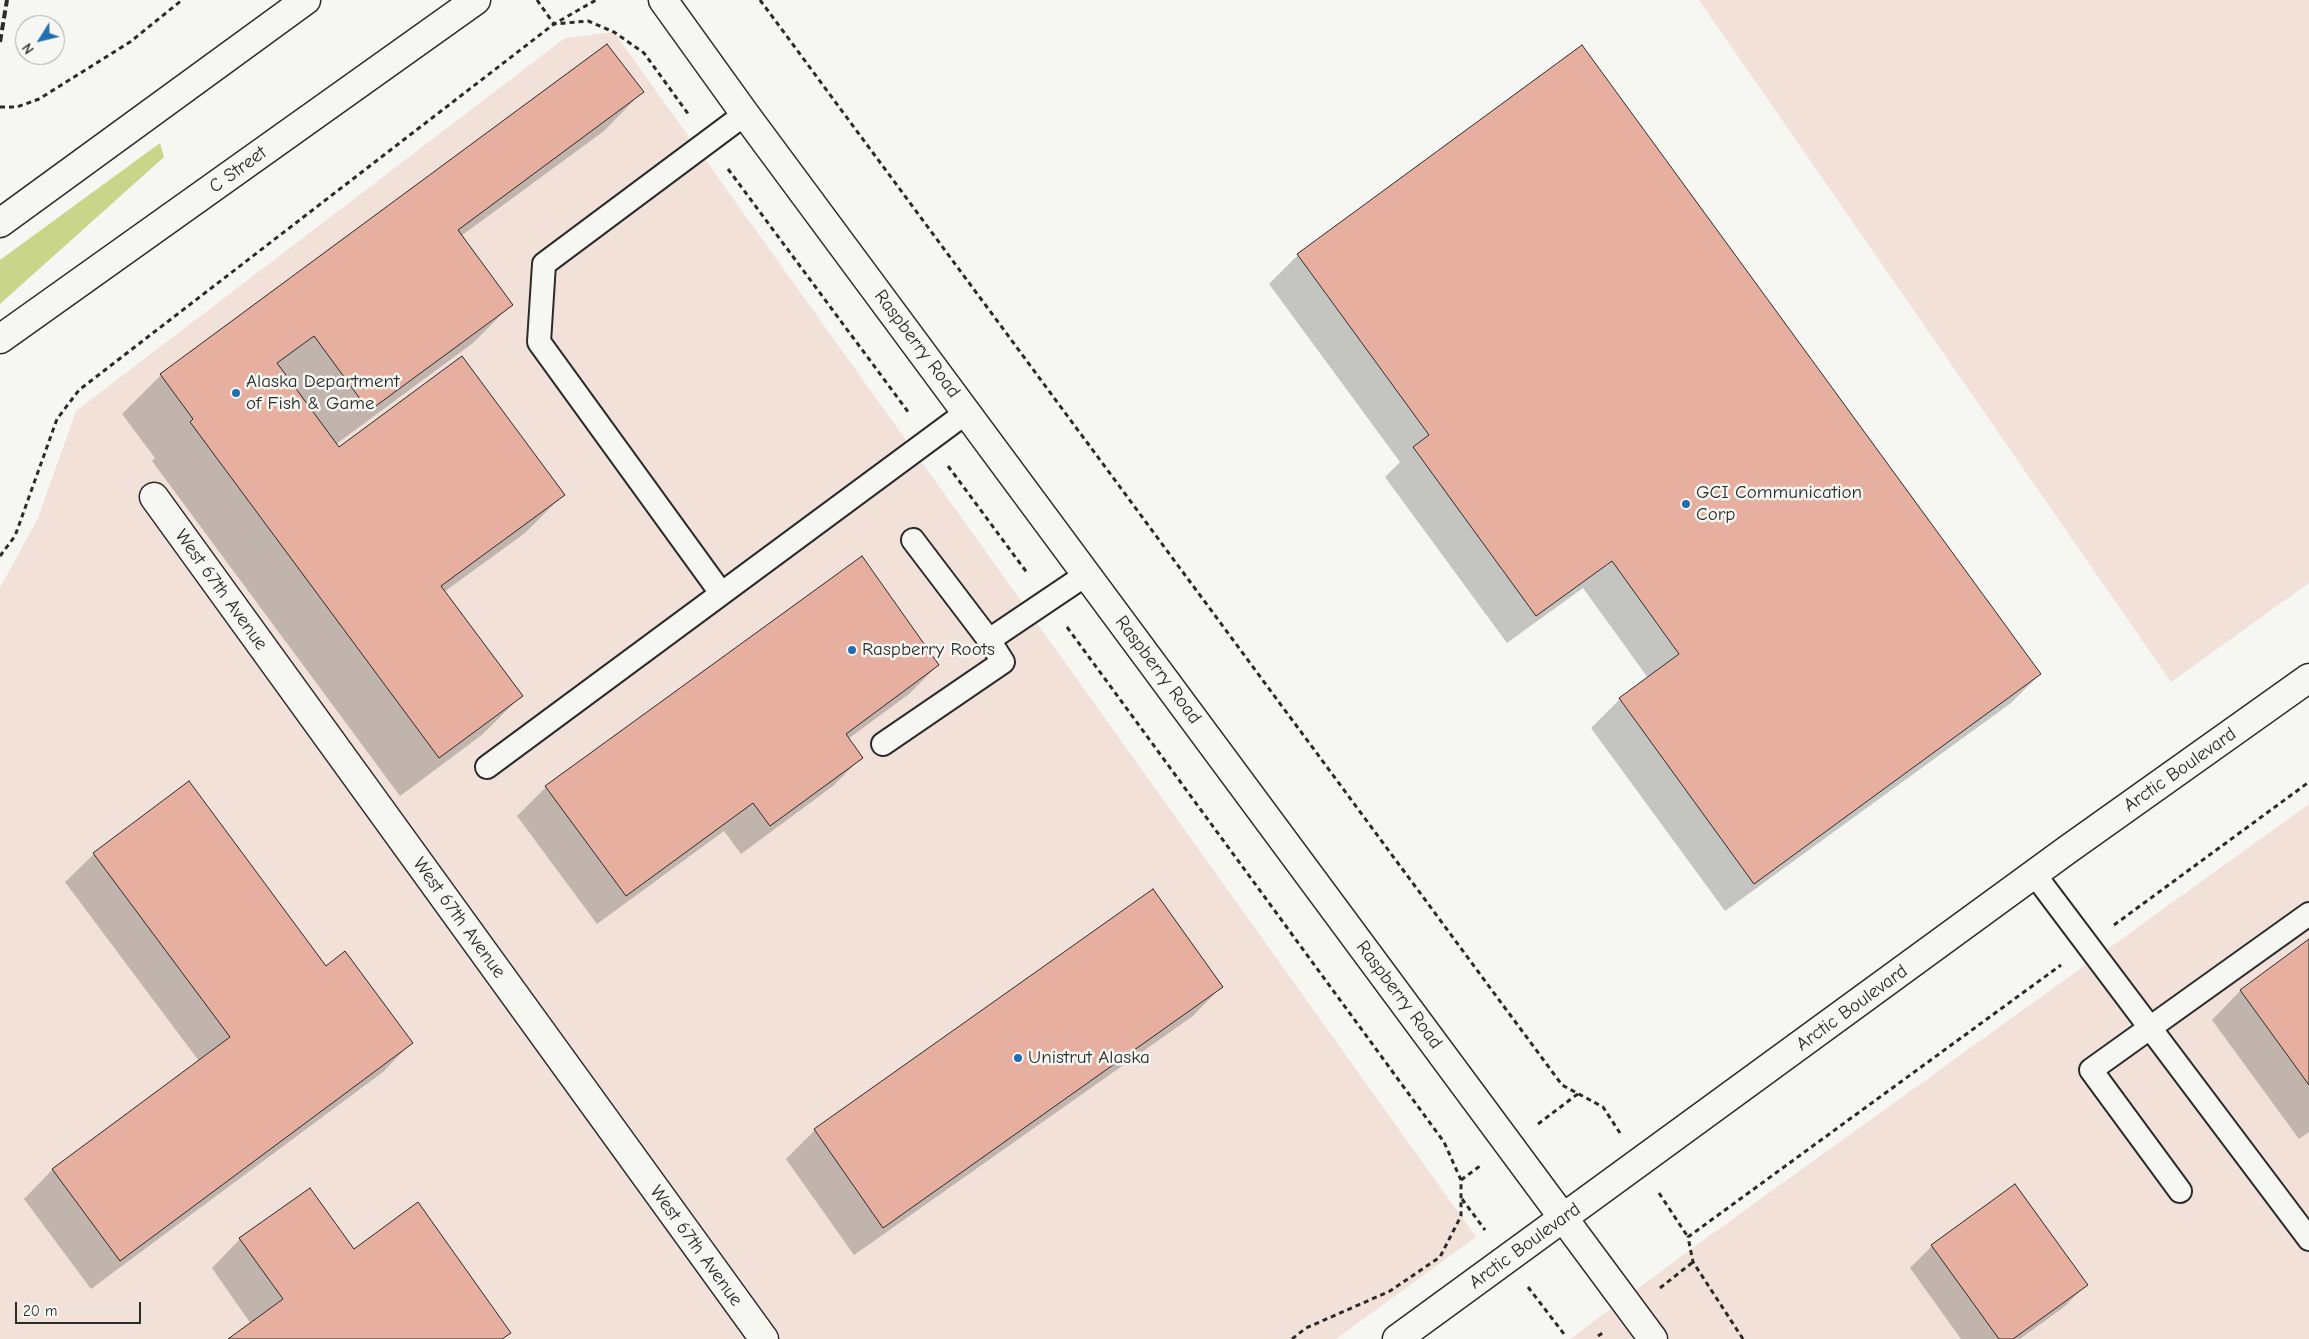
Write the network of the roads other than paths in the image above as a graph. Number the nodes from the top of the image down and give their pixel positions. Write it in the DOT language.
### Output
graph roads {
  1 [pos="306,0"];
  2 [pos="476,0"];
  3 [pos="663,0"];
  4 [pos="745,114"];
  5 [pos="0,222"];
  6 [pos="0,339"];
  7 [pos="968,412"];
  8 [pos="154,497"];
  9 [pos="913,540"];
  10 [pos="1087,574"];
  11 [pos="721,593"];
  12 [pos="989,640"];
  13 [pos="2307,684"];
  14 [pos="883,744"];
  15 [pos="487,767"];
  16 [pos="2034,875"];
  17 [pos="2309,914"];
  18 [pos="2149,1028"];
  19 [pos="2180,1191"];
  20 [pos="1564,1218"];
  21 [pos="2309,1239"];
  22 [pos="764,1339"];
  23 [pos="1397,1339"];
  24 [pos="1653,1339"];
  1 -- 5 [label="main road"];
  2 -- 6 [label="main road, C Street"];
  3 -- 4 [label="main road, Raspberry Road"];
  4 -- 7 [label="main road, Raspberry Road"];
  4 -- 11 [label="lane"];
  7 -- 10 [label="main road, Raspberry Road"];
  7 -- 11 [label="lane"];
  8 -- 22 [label="main road, West 67th Avenue"];
  9 -- 12 [label="lane"];
  10 -- 12 [label="lane"];
  10 -- 20 [label="main road, Raspberry Road"];
  11 -- 15 [label="lane"];
  12 -- 14 [label="lane"];
  13 -- 16 [label="main road, Arctic Boulevard"];
  16 -- 18 [label="lane"];
  16 -- 20 [label="main road, Arctic Boulevard"];
  17 -- 18 [label="lane"];
  18 -- 19 [label="lane"];
  18 -- 21 [label="lane"];
  20 -- 23 [label="main road, Arctic Boulevard"];
  20 -- 24 [label="main road, Raspberry Road"];
}
